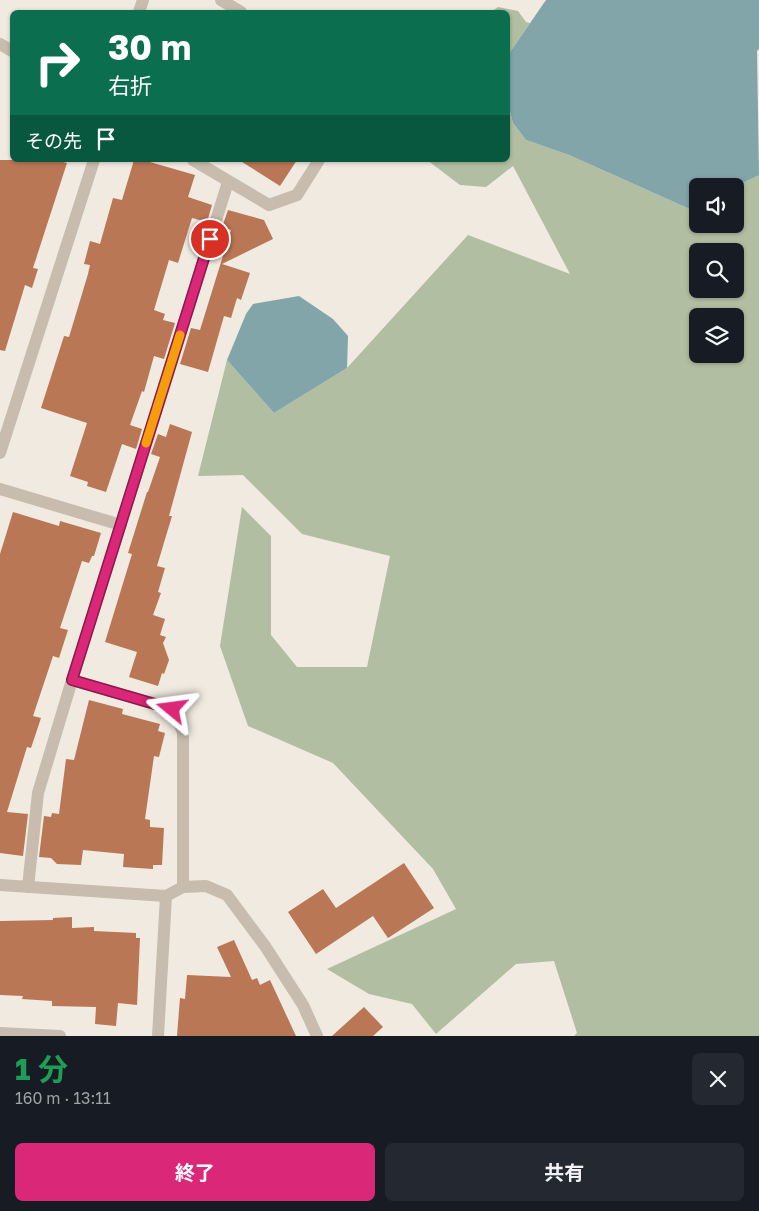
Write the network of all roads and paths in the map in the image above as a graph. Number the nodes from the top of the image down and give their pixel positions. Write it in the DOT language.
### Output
graph roads {
  1 [pos="221,0"];
  2 [pos="238,10"];
  3 [pos="93,162"];
  4 [pos="196,162"];
  5 [pos="319,162"];
  6 [pos="228,182"];
  7 [pos="0,453"];
  8 [pos="0,489"];
  9 [pos="121,525"];
  10 [pos="72,680"];
  11 [pos="0,886"];
  12 [pos="28,887"];
  13 [pos="184,887"];
  14 [pos="166,896"];
  15 [pos="0,1033"];
  16 [pos="60,1036"];
  17 [pos="158,1036"];
  18 [pos="317,1036"];
  1 -- 2 [label="street"];
  3 -- 7 [label="street"];
  4 -- 6 [label="street"];
  5 -- 6 [label="street"];
  6 -- 9 [label="street"];
  8 -- 9 [label="street"];
  9 -- 10 [label="street"];
  10 -- 12 [label="street"];
  10 -- 13 [label="street"];
  11 -- 12 [label="street"];
  12 -- 14 [label="street"];
  13 -- 14 [label="street"];
  13 -- 18 [label="street"];
  14 -- 17 [label="street"];
  15 -- 16 [label="street"];
}
